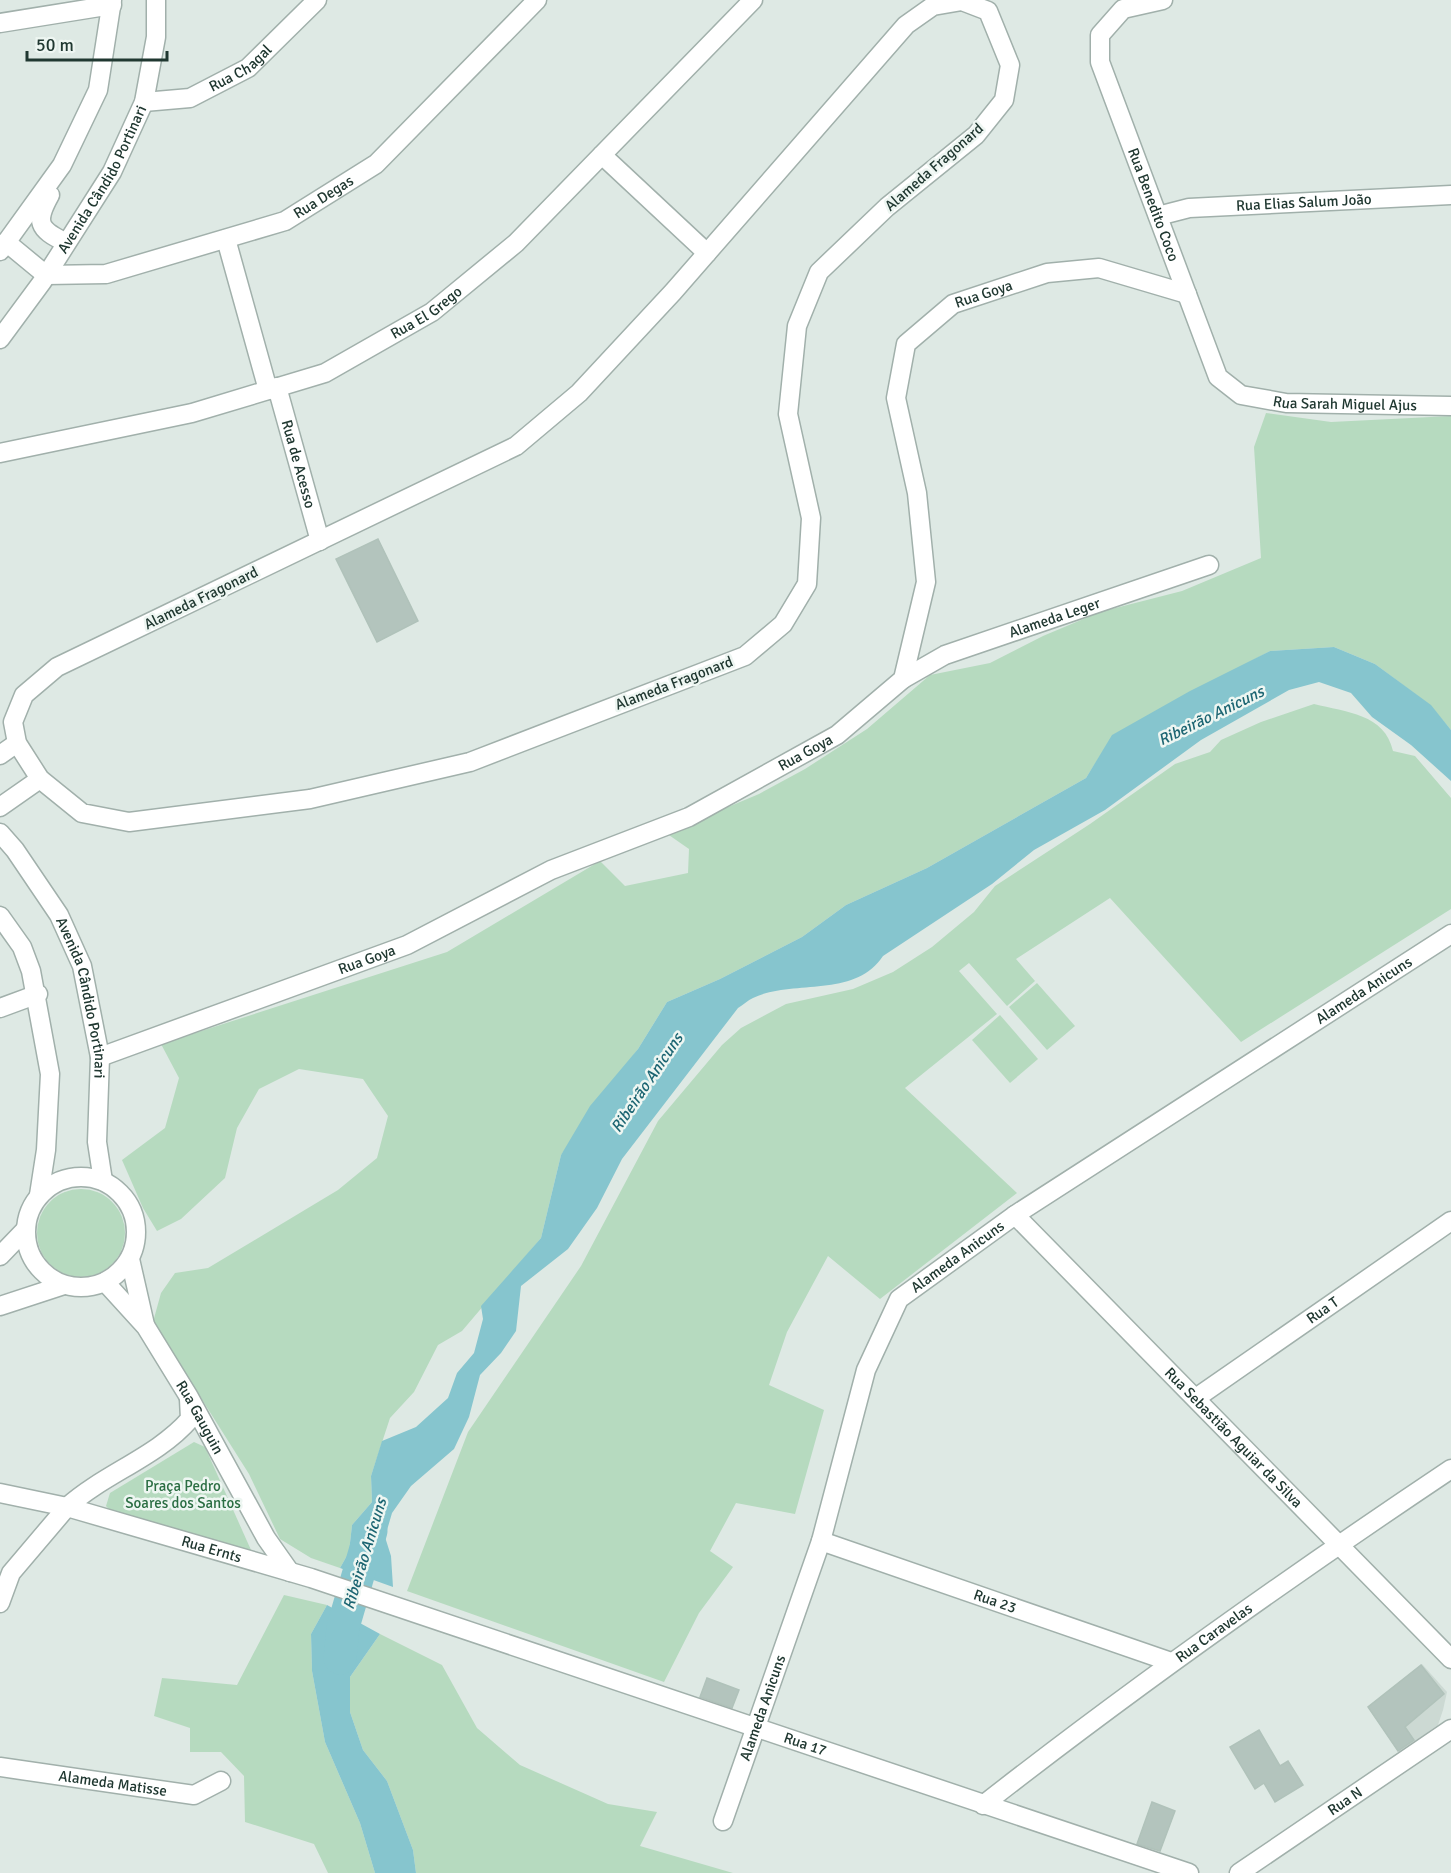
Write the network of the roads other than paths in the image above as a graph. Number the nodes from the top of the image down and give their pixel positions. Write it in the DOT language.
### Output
graph roads {
  1 [pos="156,0"];
  2 [pos="317,0"];
  3 [pos="537,0"];
  4 [pos="753,0"];
  5 [pos="1163,0"];
  6 [pos="112,3"];
  7 [pos="0,23"];
  8 [pos="144,102"];
  9 [pos="602,155"];
  10 [pos="62,165"];
  11 [pos="1451,195"];
  12 [pos="1158,216"];
  13 [pos="226,239"];
  14 [pos="65,242"];
  15 [pos="2,245"];
  16 [pos="707,253"];
  17 [pos="46,274"];
  18 [pos="1187,294"];
  19 [pos="0,339"];
  20 [pos="273,388"];
  21 [pos="1241,395"];
  22 [pos="1451,406"];
  23 [pos="0,453"];
  24 [pos="320,541"];
  25 [pos="1209,565"];
  26 [pos="903,679"];
  27 [pos="16,743"];
  28 [pos="0,755"];
  29 [pos="40,778"];
  30 [pos="0,807"];
  31 [pos="0,833"];
  32 [pos="0,916"];
  33 [pos="1450,934"];
  34 [pos="38,994"];
  35 [pos="0,1008"];
  36 [pos="100,1057"];
  37 [pos="103,1180"];
  38 [pos="39,1195"];
  39 [pos="1015,1215"];
  40 [pos="1451,1221"];
  41 [pos="25,1230"];
  42 [pos="0,1256"];
  43 [pos="130,1259"];
  44 [pos="105,1282"];
  45 [pos="64,1285"];
  46 [pos="0,1306"];
  47 [pos="146,1327"];
  48 [pos="189,1397"];
  49 [pos="1196,1398"];
  50 [pos="1451,1469"];
  51 [pos="0,1493"];
  52 [pos="67,1507"];
  53 [pos="820,1541"];
  54 [pos="1339,1544"];
  55 [pos="290,1572"];
  56 [pos="0,1603"];
  57 [pos="422,1614"];
  58 [pos="1451,1659"];
  59 [pos="1171,1662"];
  60 [pos="756,1727"];
  61 [pos="1451,1729"];
  62 [pos="0,1767"];
  63 [pos="221,1781"];
  64 [pos="983,1805"];
  65 [pos="723,1821"];
  66 [pos="1189,1873"];
  67 [pos="1239,1873"];
  1 -- 8 [label="street, Avenida Cândido Portinari"];
  2 -- 8 [label="street, Rua Chagal"];
  3 -- 13 [label="street, Rua Degas"];
  4 -- 9 [label="street, Rua El Grego"];
  5 -- 12 [label="street, Rua Benedito Coco"];
  6 -- 7 [label="street"];
  6 -- 10 [label="street"];
  8 -- 14 [label="street, Avenida Cândido Portinari"];
  9 -- 16 [label="street"];
  9 -- 20 [label="street, Rua El Grego"];
  10 -- 14 [label="street"];
  10 -- 15 [label="street"];
  11 -- 12 [label="street, Rua Elias Salum João"];
  12 -- 18 [label="street, Rua Benedito Coco"];
  13 -- 17 [label="street, Rua Degas"];
  13 -- 20 [label="street, Rua de Acesso"];
  14 -- 17 [label="street, Avenida Cândido Portinari"];
  15 -- 17 [label="street"];
  16 -- 24 [label="street, Alameda Fragonard"];
  16 -- 29 [label="street, Alameda Fragonard"];
  17 -- 19 [label="street, Avenida Cândido Portinari"];
  18 -- 21 [label="street, Rua Benedito Coco"];
  18 -- 26 [label="street, Rua Goya"];
  20 -- 23 [label="street, Rua El Grego"];
  20 -- 24 [label="street, Rua de Acesso"];
  21 -- 22 [label="street, Rua Sarah Miguel Ajus"];
  24 -- 27 [label="street, Alameda Fragonard"];
  25 -- 26 [label="street, Alameda Leger"];
  26 -- 36 [label="street, Rua Goya"];
  27 -- 28 [label="street"];
  27 -- 29 [label="street, Alameda Fragonard"];
  29 -- 30 [label="street"];
  31 -- 36 [label="street, Avenida Cândido Portinari"];
  32 -- 34 [label="street"];
  33 -- 39 [label="street, Alameda Anicuns"];
  34 -- 35 [label="street"];
  34 -- 38 [label="street"];
  36 -- 37 [label="street, Avenida Cândido Portinari"];
  37 -- 38 [label="street"];
  37 -- 43 [label="street"];
  38 -- 41 [label="street"];
  39 -- 49 [label="street, Rua Sebastião Aguiar da Silva"];
  39 -- 53 [label="street, Alameda Anicuns"];
  40 -- 49 [label="street, Rua T"];
  41 -- 42 [label="street"];
  41 -- 45 [label="street"];
  43 -- 44 [label="street"];
  43 -- 47 [label="street, Rua Gauguin"];
  44 -- 45 [label="street"];
  44 -- 47 [label="street, Rua Gauguin"];
  45 -- 46 [label="street"];
  47 -- 48 [label="street, Rua Gauguin"];
  48 -- 52 [label="street"];
  48 -- 55 [label="street, Rua Gauguin"];
  49 -- 54 [label="street, Rua Sebastião Aguiar da Silva"];
  50 -- 54 [label="street, Rua Caravelas"];
  51 -- 52 [label="street, Rua Ernts"];
  52 -- 55 [label="street, Rua Ernts"];
  52 -- 56 [label="street"];
  53 -- 59 [label="street, Rua 23"];
  53 -- 60 [label="street, Alameda Anicuns"];
  54 -- 58 [label="street, Rua Sebastião Aguiar da Silva"];
  54 -- 59 [label="street, Rua Caravelas"];
  55 -- 57 [label="street, Rua Ernts"];
  57 -- 60 [label="street, Rua 17"];
  59 -- 64 [label="street, Rua Caravelas"];
  60 -- 64 [label="street, Rua 17"];
  60 -- 65 [label="street, Alameda Anicuns"];
  61 -- 67 [label="street, Rua N"];
  62 -- 63 [label="street, Alameda Matisse"];
  64 -- 66 [label="street, Rua 17"];
}
